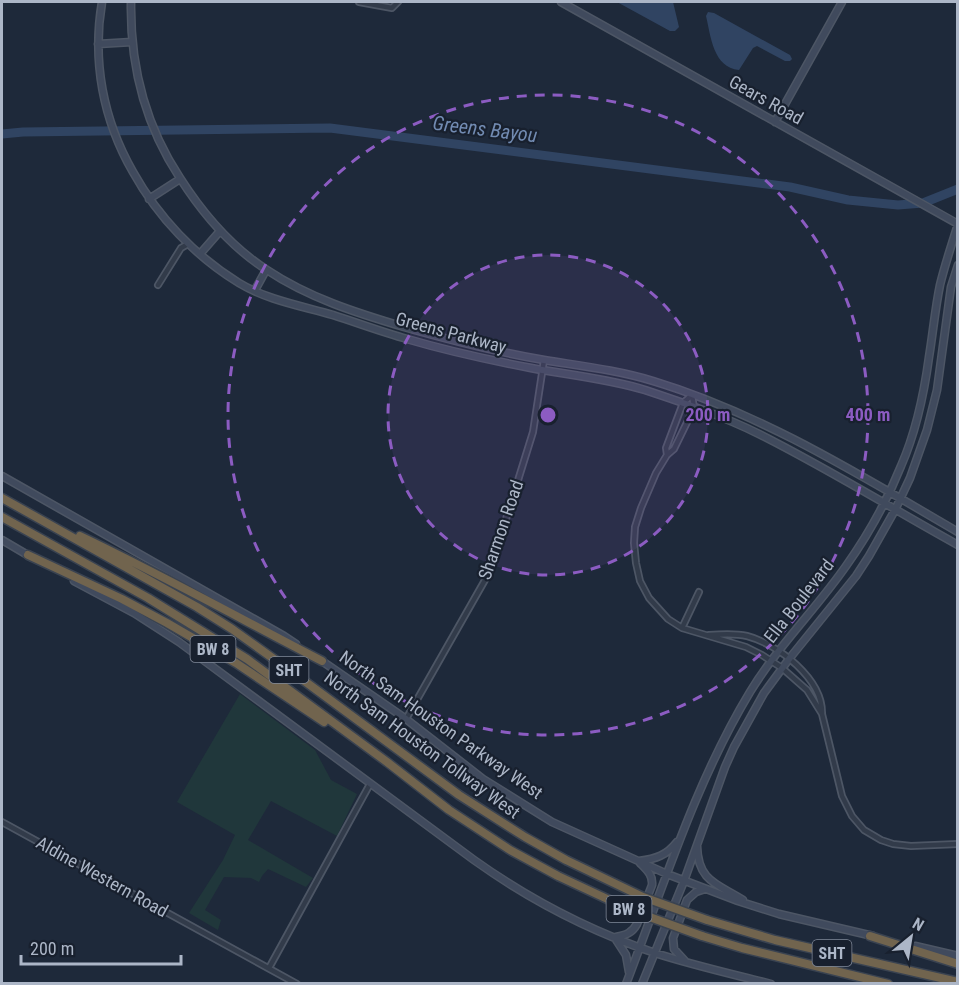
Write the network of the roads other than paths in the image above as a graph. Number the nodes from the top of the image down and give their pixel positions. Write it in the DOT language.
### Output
graph roads {
  1 [pos="102,2"];
  2 [pos="131,2"];
  3 [pos="359,2"];
  4 [pos="398,2"];
  5 [pos="561,2"];
  6 [pos="842,2"];
  7 [pos="132,42"];
  8 [pos="98,44"];
  9 [pos="775,122"];
  10 [pos="180,179"];
  11 [pos="149,199"];
  12 [pos="957,224"];
  13 [pos="220,231"];
  14 [pos="188,244"];
  15 [pos="200,254"];
  16 [pos="957,265"];
  17 [pos="266,270"];
  18 [pos="158,285"];
  19 [pos="940,285"];
  20 [pos="951,287"];
  21 [pos="255,290"];
  22 [pos="930,356"];
  23 [pos="942,358"];
  24 [pos="544,360"];
  25 [pos="543,370"];
  26 [pos="624,374"];
  27 [pos="622,384"];
  28 [pos="692,394"];
  29 [pos="683,403"];
  30 [pos="694,408"];
  31 [pos="915,426"];
  32 [pos="927,430"];
  33 [pos="667,455"];
  34 [pos="826,457"];
  35 [pos="821,467"];
  36 [pos="2,476"];
  37 [pos="889,492"];
  38 [pos="901,499"];
  39 [pos="5,500"];
  40 [pos="884,503"];
  41 [pos="896,510"];
  42 [pos="2,517"];
  43 [pos="957,533"];
  44 [pos="2,540"];
  45 [pos="955,543"];
  46 [pos="28,555"];
  47 [pos="829,588"];
  48 [pos="699,592"];
  49 [pos="840,596"];
  50 [pos="682,628"];
  51 [pos="706,635"];
  52 [pos="778,651"];
  53 [pos="789,659"];
  54 [pos="322,661"];
  55 [pos="771,661"];
  56 [pos="782,668"];
  57 [pos="822,714"];
  58 [pos="406,719"];
  59 [pos="723,740"];
  60 [pos="734,747"];
  61 [pos="387,762"];
  62 [pos="370,784"];
  63 [pos="699,791"];
  64 [pos="714,797"];
  65 [pos="2,822"];
  66 [pos="684,829"];
  67 [pos="697,843"];
  68 [pos="957,844"];
  69 [pos="638,861"];
  70 [pos="667,874"];
  71 [pos="684,881"];
  72 [pos="705,889"];
  73 [pos="751,906"];
  74 [pos="870,936"];
  75 [pos="615,938"];
  76 [pos="640,948"];
  77 [pos="655,953"];
  78 [pos="957,956"];
  79 [pos="687,962"];
  80 [pos="957,964"];
  81 [pos="270,968"];
  82 [pos="629,974"];
  83 [pos="957,981"];
  84 [pos="297,984"];
  85 [pos="626,984"];
  86 [pos="642,984"];
  87 [pos="771,984"];
  88 [pos="888,984"];
  1 -- 8 [label="main road, Greens Parkway"];
  2 -- 7 [label="main road, Greens Parkway"];
  3 -- 4 [label="street"];
  5 -- 9 [label="main road, Gears Road"];
  6 -- 9 [label="main road"];
  7 -- 8 [label="main road"];
  7 -- 10 [label="main road, Greens Parkway"];
  8 -- 11 [label="main road, Greens Parkway"];
  9 -- 12 [label="main road, Gears Road"];
  10 -- 11 [label="main road"];
  10 -- 13 [label="main road, Greens Parkway"];
  11 -- 14 [label="main road, Greens Parkway"];
  12 -- 19 [label="main road, Ella Boulevard"];
  13 -- 15 [label="main road"];
  13 -- 17 [label="main road, Greens Parkway"];
  14 -- 15 [label="main road, Greens Parkway"];
  14 -- 18 [label="street"];
  15 -- 21 [label="main road, Greens Parkway"];
  16 -- 20 [label="main road, Ella Boulevard"];
  17 -- 21 [label="main road"];
  17 -- 24 [label="main road, Greens Parkway"];
  19 -- 20 [label="main road"];
  19 -- 22 [label="main road, Ella Boulevard"];
  20 -- 23 [label="main road, Ella Boulevard"];
  21 -- 25 [label="main road, Greens Parkway"];
  22 -- 23 [label="main road"];
  22 -- 31 [label="main road, Ella Boulevard"];
  23 -- 32 [label="main road, Ella Boulevard"];
  24 -- 25 [label="street, Sharmon Road"];
  24 -- 26 [label="main road, Greens Parkway"];
  25 -- 27 [label="main road, Greens Parkway"];
  25 -- 58 [label="street, Sharmon Road"];
  26 -- 27 [label="main road"];
  26 -- 28 [label="main road, Greens Parkway"];
  27 -- 29 [label="main road, Greens Parkway"];
  28 -- 29 [label="street"];
  28 -- 30 [label="street"];
  28 -- 34 [label="main road, Greens Parkway"];
  29 -- 30 [label="main road, Greens Parkway"];
  29 -- 33 [label="street"];
  30 -- 33 [label="street"];
  30 -- 35 [label="main road, Greens Parkway"];
  31 -- 32 [label="main road"];
  31 -- 37 [label="main road, Ella Boulevard"];
  32 -- 38 [label="main road, Ella Boulevard"];
  33 -- 50 [label="street"];
  34 -- 35 [label="main road"];
  34 -- 37 [label="main road, Greens Parkway"];
  35 -- 40 [label="main road, Greens Parkway"];
  36 -- 54 [label="main road, North Sam Houston Parkway West / BW 8"];
  37 -- 38 [label="main road, Greens Parkway"];
  37 -- 40 [label="main road, Ella Boulevard"];
  38 -- 41 [label="main road, Ella Boulevard"];
  38 -- 43 [label="main road, Greens Parkway"];
  39 -- 54 [label="highway"];
  39 -- 83 [label="highway, North Sam Houston Tollway West / SHT, bridge"];
  40 -- 41 [label="main road, Greens Parkway"];
  40 -- 47 [label="main road, Ella Boulevard"];
  41 -- 45 [label="main road, Greens Parkway"];
  41 -- 49 [label="main road, Ella Boulevard"];
  42 -- 61 [label="highway, North Sam Houston Tollway West / SHT"];
  43 -- 45 [label="main road"];
  44 -- 46 [label="main road, BW 8"];
  46 -- 61 [label="highway, BW 8"];
  46 -- 62 [label="main road"];
  47 -- 49 [label="main road"];
  47 -- 52 [label="main road, Ella Boulevard"];
  48 -- 50 [label="street"];
  49 -- 53 [label="main road, Ella Boulevard"];
  50 -- 51 [label="street"];
  51 -- 52 [label="street"];
  51 -- 55 [label="street"];
  52 -- 53 [label="street"];
  52 -- 55 [label="main road, Ella Boulevard"];
  53 -- 56 [label="main road, Ella Boulevard"];
  53 -- 57 [label="street"];
  54 -- 58 [label="main road, North Sam Houston Parkway West / BW 8"];
  55 -- 56 [label="street"];
  55 -- 59 [label="main road, Ella Boulevard"];
  56 -- 57 [label="street"];
  56 -- 60 [label="main road, Ella Boulevard"];
  57 -- 68 [label="street"];
  58 -- 69 [label="main road, North Sam Houston Parkway West / BW 8"];
  59 -- 60 [label="main road"];
  59 -- 63 [label="main road, Ella Boulevard"];
  60 -- 64 [label="main road, Ella Boulevard"];
  61 -- 88 [label="highway, BW 8, bridge"];
  62 -- 75 [label="main road"];
  62 -- 81 [label="street"];
  63 -- 64 [label="main road"];
  63 -- 66 [label="main road, Ella Boulevard"];
  64 -- 67 [label="main road, Ella Boulevard"];
  65 -- 81 [label="street, Aldine Western Road"];
  66 -- 69 [label="main road"];
  66 -- 70 [label="main road, Ella Boulevard"];
  67 -- 71 [label="main road, Ella Boulevard"];
  67 -- 73 [label="main road"];
  69 -- 70 [label="main road, North Sam Houston Parkway West / BW 8"];
  69 -- 75 [label="main road"];
  70 -- 71 [label="main road, North Sam Houston Parkway West / BW 8"];
  70 -- 76 [label="main road, Ella Boulevard"];
  71 -- 72 [label="main road, North Sam Houston Parkway West / BW 8"];
  71 -- 77 [label="main road, Ella Boulevard"];
  72 -- 73 [label="main road, North Sam Houston Parkway West / BW 8"];
  72 -- 79 [label="main road"];
  73 -- 74 [label="main road, North Sam Houston Parkway West / BW 8"];
  74 -- 78 [label="main road, North Sam Houston Parkway West"];
  74 -- 80 [label="highway, BW 8"];
  75 -- 76 [label="main road"];
  75 -- 82 [label="main road"];
  76 -- 77 [label="main road"];
  76 -- 82 [label="main road, Ella Boulevard"];
  77 -- 79 [label="main road"];
  77 -- 86 [label="main road, Ella Boulevard"];
  79 -- 87 [label="main road"];
  81 -- 84 [label="street, Aldine Western Road"];
  82 -- 85 [label="main road, Ella Boulevard"];
}
